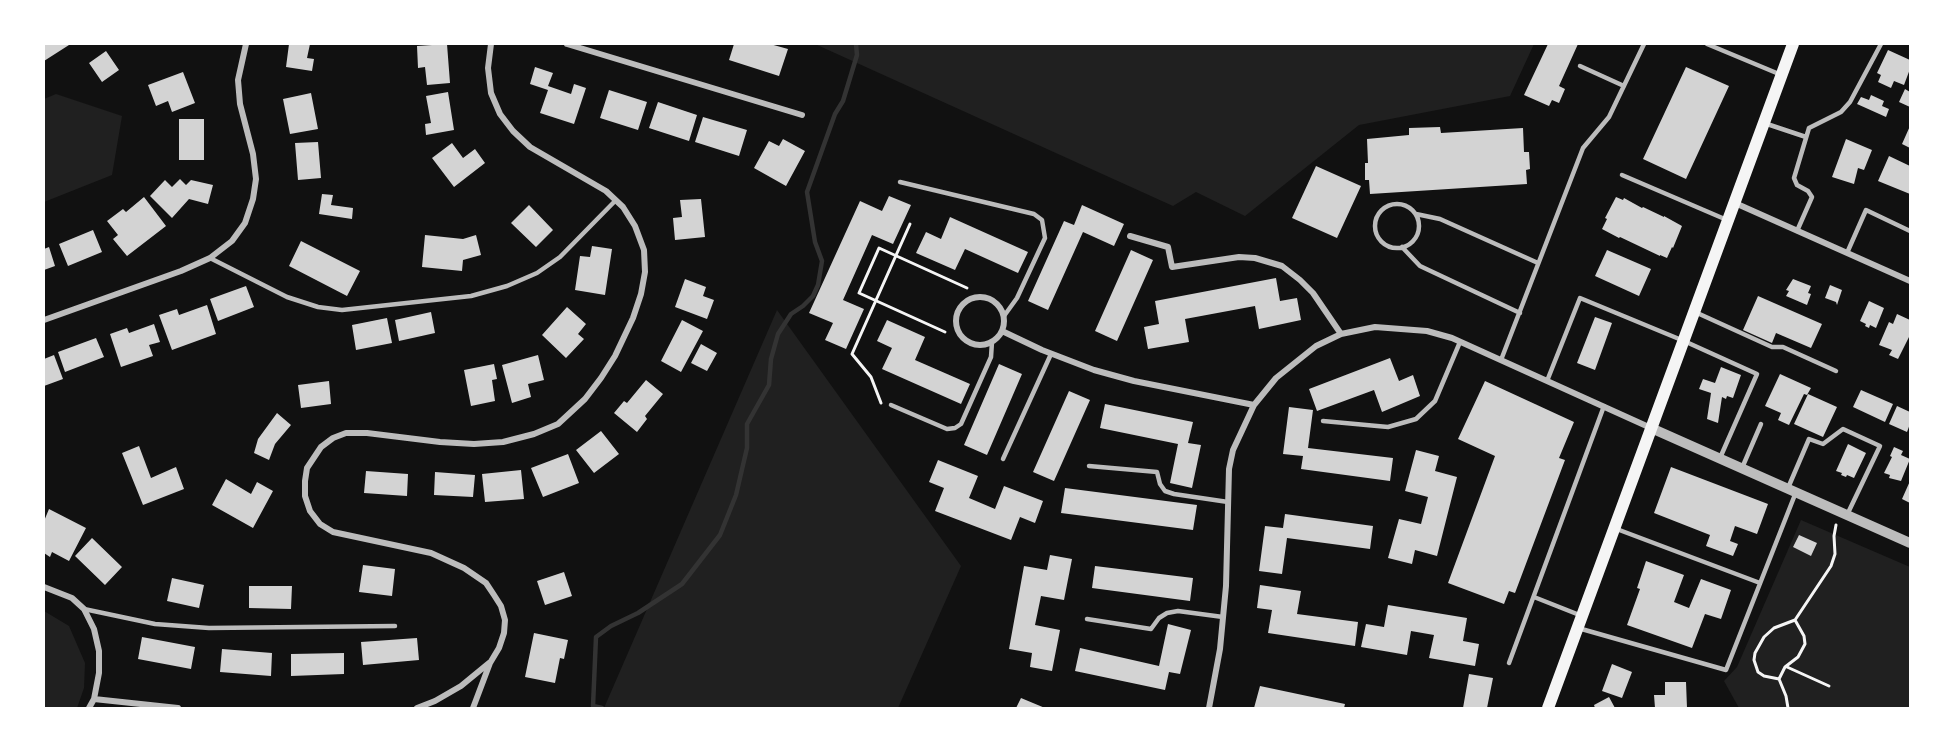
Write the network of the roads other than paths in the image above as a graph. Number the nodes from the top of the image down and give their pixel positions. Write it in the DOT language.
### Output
graph roads {
  1 [pos="246,44"];
  2 [pos="491,44"];
  3 [pos="567,44"];
  4 [pos="1644,44"];
  5 [pos="1707,44"];
  6 [pos="1794,44"];
  7 [pos="1881,44"];
  8 [pos="1580,66"];
  9 [pos="1782,75"];
  10 [pos="1624,86"];
  11 [pos="802,115"];
  12 [pos="1764,123"];
  13 [pos="1806,136"];
  14 [pos="1622,175"];
  15 [pos="900,182"];
  16 [pos="616,200"];
  17 [pos="1735,203"];
  18 [pos="1416,214"];
  19 [pos="1728,220"];
  20 [pos="1797,231"];
  21 [pos="1911,231"];
  22 [pos="1130,236"];
  23 [pos="1402,247"];
  24 [pos="1847,253"];
  25 [pos="210,258"];
  26 [pos="1538,263"];
  27 [pos="1911,281"];
  28 [pos="1695,312"];
  29 [pos="1520,313"];
  30 [pos="1004,316"];
  31 [pos="44,320"];
  32 [pos="1002,331"];
  33 [pos="1341,334"];
  34 [pos="1684,341"];
  35 [pos="992,342"];
  36 [pos="1460,342"];
  37 [pos="1051,354"];
  38 [pos="1501,360"];
  39 [pos="1836,371"];
  40 [pos="1547,381"];
  41 [pos="891,405"];
  42 [pos="1254,405"];
  43 [pos="1604,406"];
  44 [pos="1323,422"];
  45 [pos="1761,424"];
  46 [pos="1651,428"];
  47 [pos="1720,458"];
  48 [pos="1003,459"];
  49 [pos="1089,466"];
  50 [pos="1742,468"];
  51 [pos="1792,490"];
  52 [pos="1228,502"];
  53 [pos="1847,515"];
  54 [pos="1614,528"];
  55 [pos="1911,543"];
  56 [pos="1760,583"];
  57 [pos="44,587"];
  58 [pos="1534,597"];
  59 [pos="84,609"];
  60 [pos="1223,617"];
  61 [pos="1087,619"];
  62 [pos="1580,622"];
  63 [pos="395,626"];
  64 [pos="490,663"];
  65 [pos="1509,663"];
  66 [pos="94,699"];
  67 [pos="89,708"];
  68 [pos="178,708"];
  69 [pos="417,708"];
  70 [pos="473,708"];
  71 [pos="1209,708"];
  72 [pos="1548,708"];
  1 -- 25 [label="street"];
  2 -- 16 [label="street"];
  3 -- 11 [label="street"];
  4 -- 10 [label="lane"];
  5 -- 9 [label="lane"];
  6 -- 9 [label="main road"];
  7 -- 13 [label="lane"];
  8 -- 10 [label="lane"];
  9 -- 12 [label="main road"];
  10 -- 26 [label="lane"];
  12 -- 13 [label="lane"];
  12 -- 17 [label="main road"];
  13 -- 20 [label="lane"];
  14 -- 19 [label="lane"];
  15 -- 30 [label="lane"];
  16 -- 25 [label="lane"];
  16 -- 64 [label="street"];
  17 -- 19 [label="main road"];
  17 -- 20 [label="street"];
  18 -- 23 [label="lane"];
  18 -- 23 [label="lane"];
  18 -- 26 [label="lane"];
  19 -- 28 [label="main road"];
  20 -- 24 [label="street"];
  21 -- 24 [label="lane"];
  22 -- 33 [label="street"];
  23 -- 29 [label="lane"];
  24 -- 27 [label="street"];
  25 -- 31 [label="street"];
  26 -- 29 [label="lane"];
  28 -- 34 [label="main road"];
  28 -- 39 [label="lane"];
  29 -- 38 [label="lane"];
  30 -- 32 [label="street"];
  30 -- 35 [label="street"];
  32 -- 35 [label="street"];
  32 -- 37 [label="street"];
  33 -- 36 [label="street"];
  33 -- 42 [label="street"];
  34 -- 40 [label="lane"];
  34 -- 46 [label="main road"];
  34 -- 47 [label="lane"];
  35 -- 41 [label="lane"];
  36 -- 38 [label="street"];
  36 -- 44 [label="lane"];
  37 -- 42 [label="street"];
  37 -- 48 [label="lane"];
  38 -- 40 [label="street"];
  40 -- 43 [label="street"];
  42 -- 52 [label="street"];
  43 -- 46 [label="street"];
  43 -- 58 [label="lane"];
  45 -- 50 [label="lane"];
  46 -- 47 [label="street"];
  46 -- 54 [label="main road"];
  47 -- 50 [label="street"];
  49 -- 52 [label="lane"];
  50 -- 51 [label="street"];
  51 -- 53 [label="street"];
  51 -- 53 [label="lane"];
  51 -- 56 [label="lane"];
  52 -- 60 [label="street"];
  53 -- 55 [label="street"];
  54 -- 56 [label="lane"];
  54 -- 62 [label="main road"];
  56 -- 62 [label="lane"];
  57 -- 59 [label="street"];
  58 -- 62 [label="lane"];
  58 -- 65 [label="lane"];
  59 -- 63 [label="lane"];
  59 -- 66 [label="street"];
  60 -- 61 [label="lane"];
  60 -- 71 [label="street"];
  62 -- 72 [label="main road"];
  64 -- 69 [label="street"];
  64 -- 70 [label="street"];
  66 -- 67 [label="street"];
  66 -- 68 [label="street"];
}
